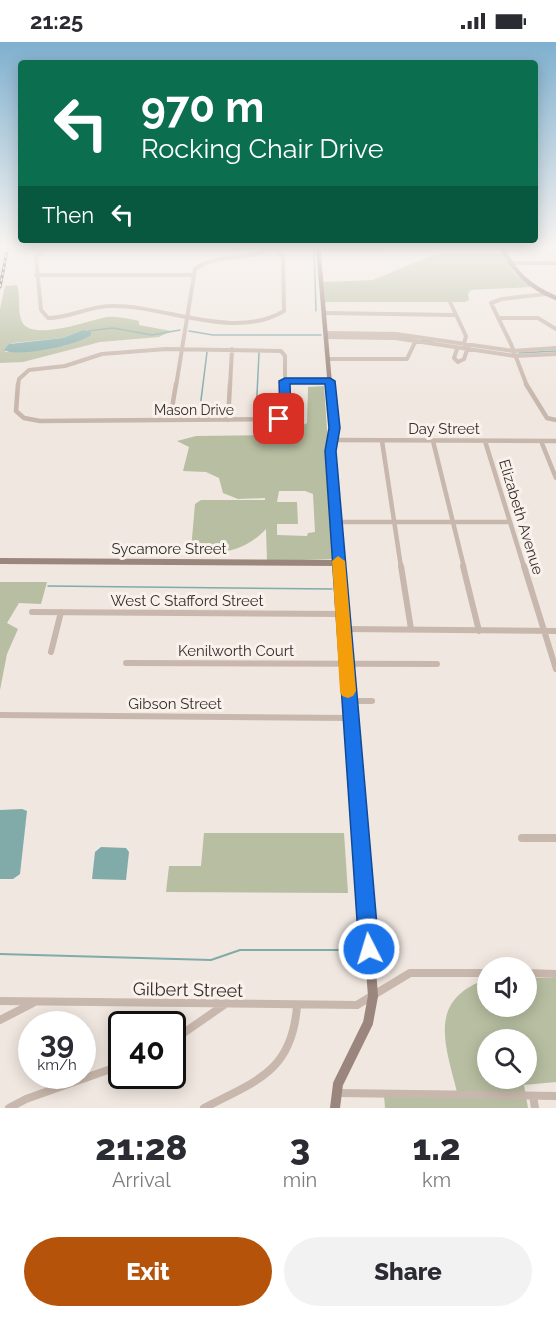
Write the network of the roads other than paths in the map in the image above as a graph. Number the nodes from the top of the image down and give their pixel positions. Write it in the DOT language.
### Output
graph roads {
  1 [pos="41,296"];
  2 [pos="191,296"];
  3 [pos="284,296"];
  4 [pos="322,296"];
  5 [pos="540,296"];
  6 [pos="450,302"];
  7 [pos="324,313"];
  8 [pos="455,315"];
  9 [pos="187,317"];
  10 [pos="499,318"];
  11 [pos="556,329"];
  12 [pos="326,335"];
  13 [pos="416,339"];
  14 [pos="556,348"];
  15 [pos="181,349"];
  16 [pos="232,349"];
  17 [pos="463,349"];
  18 [pos="514,353"];
  19 [pos="554,354"];
  20 [pos="328,359"];
  21 [pos="556,360"];
  22 [pos="285,381"];
  23 [pos="330,381"];
  24 [pos="170,420"];
  25 [pos="228,420"];
  26 [pos="556,420"];
  27 [pos="333,440"];
  28 [pos="382,441"];
  29 [pos="433,441"];
  30 [pos="485,441"];
  31 [pos="541,441"];
  32 [pos="556,441"];
  33 [pos="556,478"];
  34 [pos="336,522"];
  35 [pos="394,522"];
  36 [pos="453,522"];
  37 [pos="510,522"];
  38 [pos="0,561"];
  39 [pos="338,563"];
  40 [pos="32,612"];
  41 [pos="61,612"];
  42 [pos="342,614"];
  43 [pos="344,629"];
  44 [pos="411,629"];
  45 [pos="479,631"];
  46 [pos="544,631"];
  47 [pos="556,631"];
  48 [pos="51,652"];
  49 [pos="126,663"];
  50 [pos="346,663"];
  51 [pos="437,664"];
  52 [pos="556,669"];
  53 [pos="348,701"];
  54 [pos="372,701"];
  55 [pos="0,715"];
  56 [pos="350,718"];
  57 [pos="522,838"];
  58 [pos="556,838"];
  59 [pos="477,973"];
  60 [pos="537,974"];
  61 [pos="556,974"];
  62 [pos="373,996"];
  63 [pos="0,1001"];
  64 [pos="35,1002"];
  65 [pos="224,1005"];
  66 [pos="297,1006"];
  67 [pos="0,1020"];
  68 [pos="186,1031"];
  69 [pos="108,1070"];
  70 [pos="337,1093"];
  71 [pos="532,1096"];
  72 [pos="556,1096"];
  73 [pos="9,1108"];
  74 [pos="204,1108"];
  75 [pos="335,1108"];
  76 [pos="535,1108"];
  1 -- 9 [label="street"];
  2 -- 9 [label="street"];
  3 -- 9 [label="street"];
  4 -- 7 [label="street"];
  5 -- 10 [label="street"];
  6 -- 8 [label="street"];
  7 -- 8 [label="street"];
  7 -- 12 [label="street"];
  8 -- 17 [label="street"];
  9 -- 15 [label="street"];
  10 -- 11 [label="street"];
  10 -- 18 [label="street"];
  12 -- 13 [label="street"];
  12 -- 20 [label="street"];
  13 -- 17 [label="street"];
  13 -- 17 [label="street"];
  13 -- 20 [label="street"];
  14 -- 18 [label="street"];
  15 -- 16 [label="street, Mason Drive"];
  15 -- 24 [label="street"];
  15 -- 24 [label="street, Mason Drive"];
  16 -- 22 [label="street, Mason Drive"];
  16 -- 25 [label="street"];
  17 -- 18 [label="street"];
  18 -- 19 [label="street"];
  18 -- 26 [label="street"];
  19 -- 21 [label="street"];
  20 -- 23 [label="street"];
  22 -- 23 [label="street"];
  22 -- 25 [label="street, Mason Drive"];
  23 -- 27 [label="street"];
  24 -- 25 [label="street, Mason Drive"];
  27 -- 28 [label="street, Day Street"];
  27 -- 34 [label="street"];
  28 -- 29 [label="street, Day Street"];
  28 -- 35 [label="street"];
  29 -- 30 [label="street, Day Street"];
  29 -- 36 [label="street"];
  30 -- 31 [label="street, Day Street"];
  30 -- 37 [label="street, Elizabeth Avenue"];
  31 -- 32 [label="street, Day Street"];
  31 -- 33 [label="street"];
  34 -- 35 [label="street"];
  34 -- 39 [label="street"];
  35 -- 36 [label="street"];
  35 -- 44 [label="street"];
  36 -- 37 [label="street"];
  36 -- 45 [label="street"];
  37 -- 46 [label="street, Elizabeth Avenue"];
  38 -- 39 [label="street, Sycamore Street"];
  39 -- 42 [label="street"];
  40 -- 41 [label="street, West C Stafford Street"];
  41 -- 42 [label="street, West C Stafford Street"];
  41 -- 48 [label="street"];
  42 -- 43 [label="street"];
  43 -- 44 [label="street"];
  43 -- 50 [label="street"];
  44 -- 45 [label="street"];
  45 -- 46 [label="street"];
  46 -- 47 [label="street"];
  46 -- 52 [label="street, Elizabeth Avenue"];
  49 -- 50 [label="street, Kenilworth Court"];
  50 -- 51 [label="street, Kenilworth Court"];
  50 -- 53 [label="street"];
  53 -- 54 [label="street"];
  53 -- 56 [label="street"];
  55 -- 56 [label="street, Gibson Street"];
  56 -- 62 [label="street"];
  57 -- 58 [label="street"];
  59 -- 62 [label="street, Gilbert Street"];
  60 -- 61 [label="street"];
  62 -- 66 [label="street, Gilbert Street"];
  62 -- 70 [label="street"];
  63 -- 64 [label="street, Gilbert Street"];
  64 -- 65 [label="street, Gilbert Street"];
  64 -- 67 [label="street"];
  65 -- 66 [label="street, Gilbert Street"];
  65 -- 68 [label="street"];
  66 -- 74 [label="street"];
  69 -- 73 [label="street"];
  70 -- 71 [label="street"];
  70 -- 75 [label="street"];
  71 -- 72 [label="street"];
  71 -- 76 [label="street"];
}
